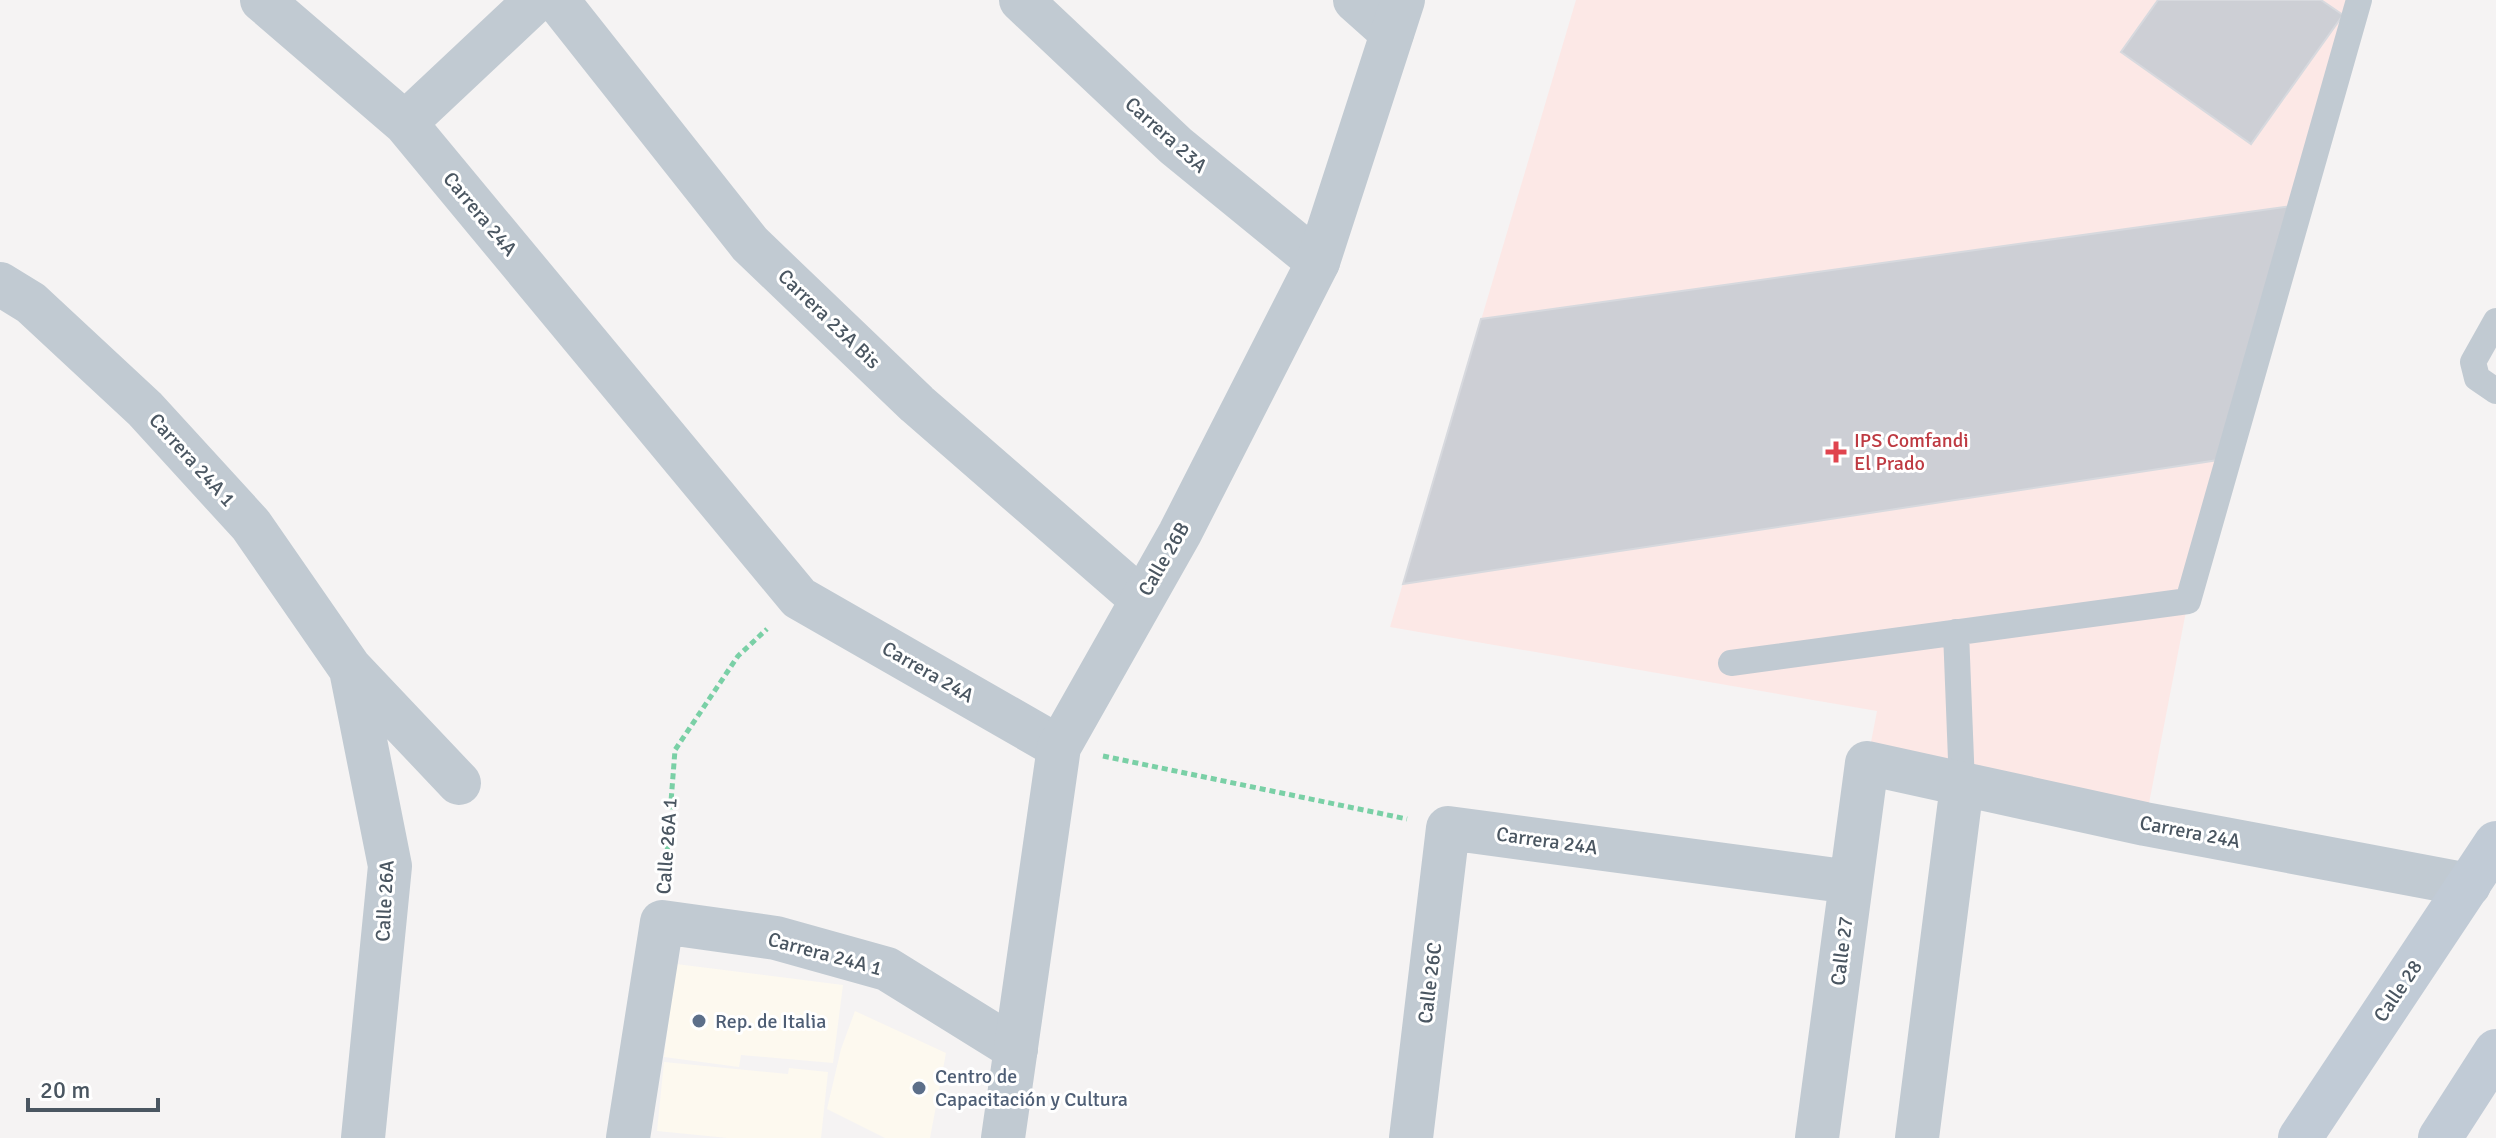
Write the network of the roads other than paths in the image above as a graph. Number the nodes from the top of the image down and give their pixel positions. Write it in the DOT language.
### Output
graph roads {
  1 [pos="262,0"];
  2 [pos="536,0"];
  3 [pos="557,0"];
  4 [pos="1021,0"];
  5 [pos="1355,0"];
  6 [pos="2359,0"];
  7 [pos="1398,17"];
  8 [pos="405,123"];
  9 [pos="1318,262"];
  10 [pos="0,284"];
  11 [pos="2496,321"];
  12 [pos="2496,391"];
  13 [pos="1141,599"];
  14 [pos="1956,632"];
  15 [pos="1731,663"];
  16 [pos="350,668"];
  17 [pos="1059,747"];
  18 [pos="1867,763"];
  19 [pos="459,783"];
  20 [pos="1962,785"];
  21 [pos="1448,828"];
  22 [pos="2496,843"];
  23 [pos="1851,882"];
  24 [pos="2469,885"];
  25 [pos="662,922"];
  26 [pos="1016,1049"];
  27 [pos="2496,1051"];
  28 [pos="2449,1135"];
  29 [pos="363,1138"];
  30 [pos="628,1138"];
  31 [pos="1003,1138"];
  32 [pos="1411,1138"];
  33 [pos="1817,1138"];
  34 [pos="1917,1138"];
  35 [pos="2300,1138"];
  1 -- 8 [label="street, Carrera 24A"];
  2 -- 8 [label="street"];
  3 -- 13 [label="street, Carrera 23A Bis"];
  4 -- 9 [label="street, Carrera 23A"];
  5 -- 7 [label="street"];
  6 -- 14 [label="lane"];
  7 -- 9 [label="street, Calle 26B"];
  8 -- 17 [label="street, Carrera 24A"];
  9 -- 13 [label="street, Calle 26B"];
  10 -- 16 [label="street, Carrera 24A 1"];
  11 -- 12 [label="lane"];
  13 -- 17 [label="street, Calle 26B"];
  14 -- 15 [label="lane"];
  14 -- 20 [label="lane"];
  16 -- 19 [label="street"];
  16 -- 29 [label="street, Calle 26A"];
  17 -- 26 [label="street, Calle 26B"];
  18 -- 20 [label="street, Carrera 24A"];
  18 -- 23 [label="street, Calle 27"];
  20 -- 24 [label="street, Carrera 24A"];
  20 -- 34 [label="street"];
  21 -- 23 [label="street, Carrera 24A"];
  21 -- 32 [label="street, Calle 26C"];
  22 -- 24 [label="main road, Calle 28"];
  23 -- 33 [label="street, Calle 27"];
  24 -- 35 [label="main road, Calle 28"];
  25 -- 26 [label="street, Carrera 24A 1"];
  25 -- 30 [label="street, Calle 26A 1"];
  26 -- 31 [label="street, Calle 26B"];
  27 -- 28 [label="main road"];
}
